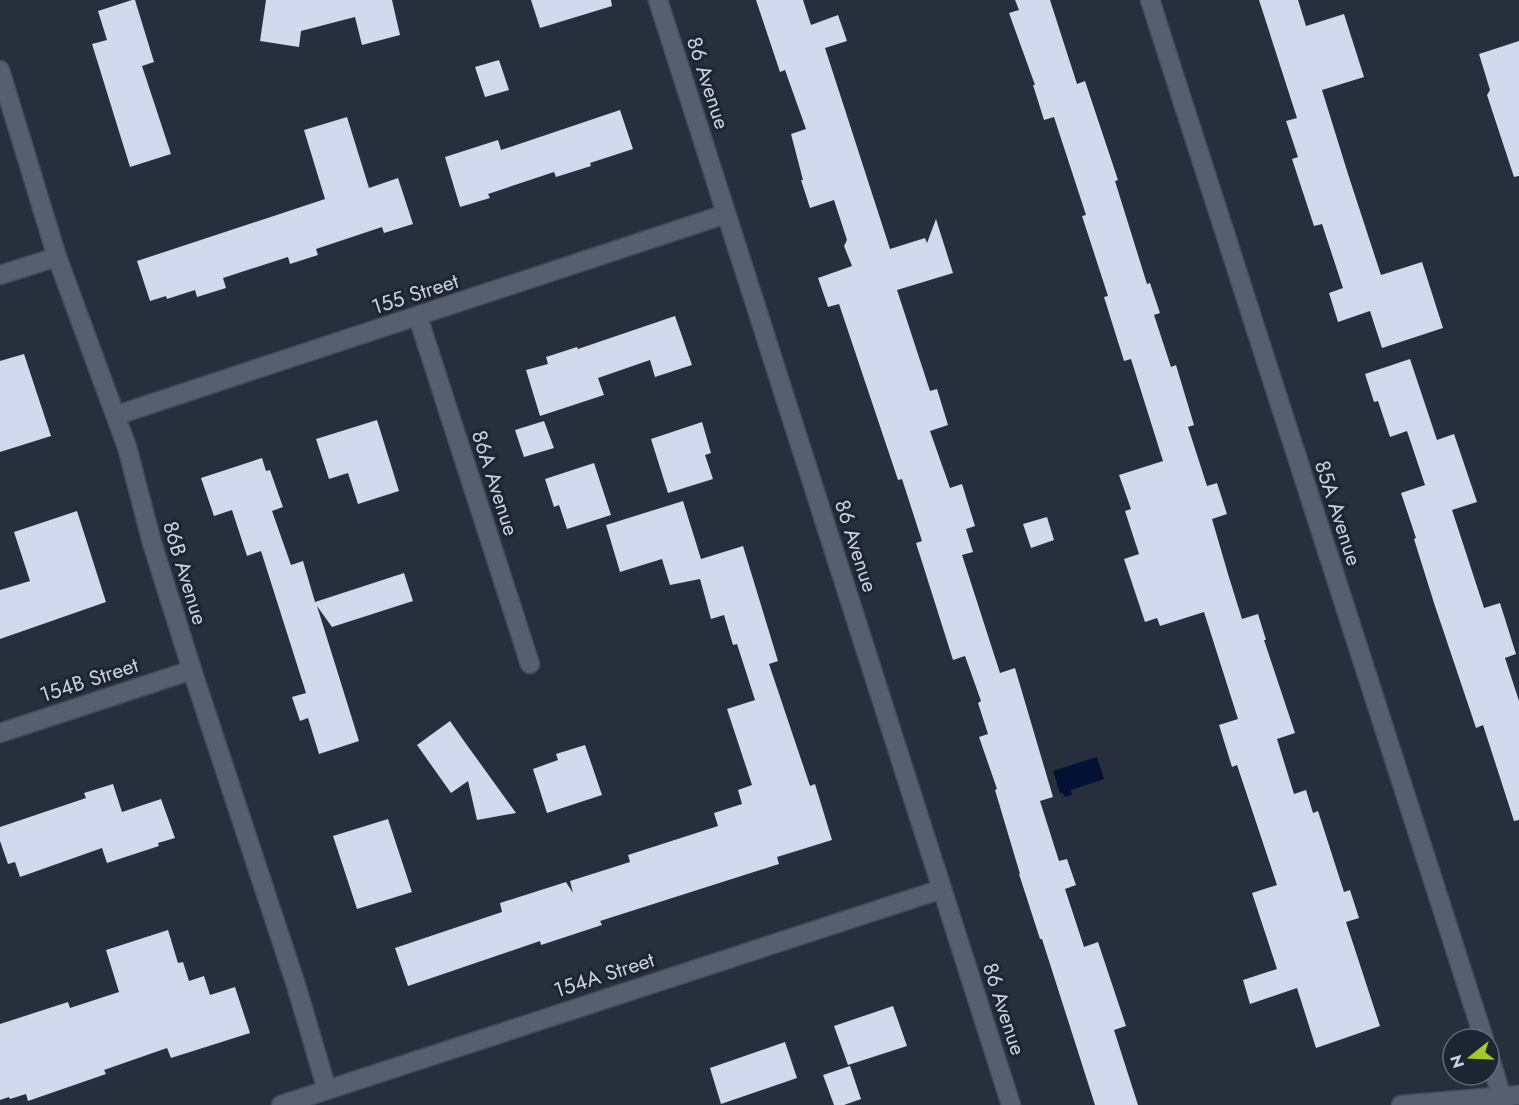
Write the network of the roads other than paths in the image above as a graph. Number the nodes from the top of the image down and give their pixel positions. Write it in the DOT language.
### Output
graph roads {
  1 [pos="658,0"];
  2 [pos="1150,0"];
  3 [pos="0,70"];
  4 [pos="726,214"];
  5 [pos="57,257"];
  6 [pos="0,275"];
  7 [pos="418,316"];
  8 [pos="117,415"];
  9 [pos="530,664"];
  10 [pos="192,670"];
  11 [pos="0,733"];
  12 [pos="942,889"];
  13 [pos="1480,1027"];
  14 [pos="1501,1082"];
  15 [pos="327,1090"];
  16 [pos="1508,1099"];
  17 [pos="280,1105"];
  18 [pos="1011,1105"];
  19 [pos="1401,1105"];
  1 -- 4 [label="street, 86 Avenue"];
  2 -- 13 [label="street, 85A Avenue"];
  3 -- 5 [label="street, 86B Avenue"];
  4 -- 7 [label="street, 155 Street"];
  4 -- 12 [label="street, 86 Avenue"];
  5 -- 6 [label="street"];
  5 -- 8 [label="street, 86B Avenue"];
  7 -- 8 [label="street, 155 Street"];
  7 -- 9 [label="street, 86A Avenue"];
  8 -- 10 [label="street, 86B Avenue"];
  10 -- 11 [label="street, 154B Street"];
  10 -- 15 [label="street, 86B Avenue"];
  12 -- 15 [label="street, 154A Street"];
  12 -- 18 [label="street, 86 Avenue"];
  14 -- 16 [label="street"];
  15 -- 17 [label="street, 154A Street"];
  16 -- 19 [label="street"];
}
